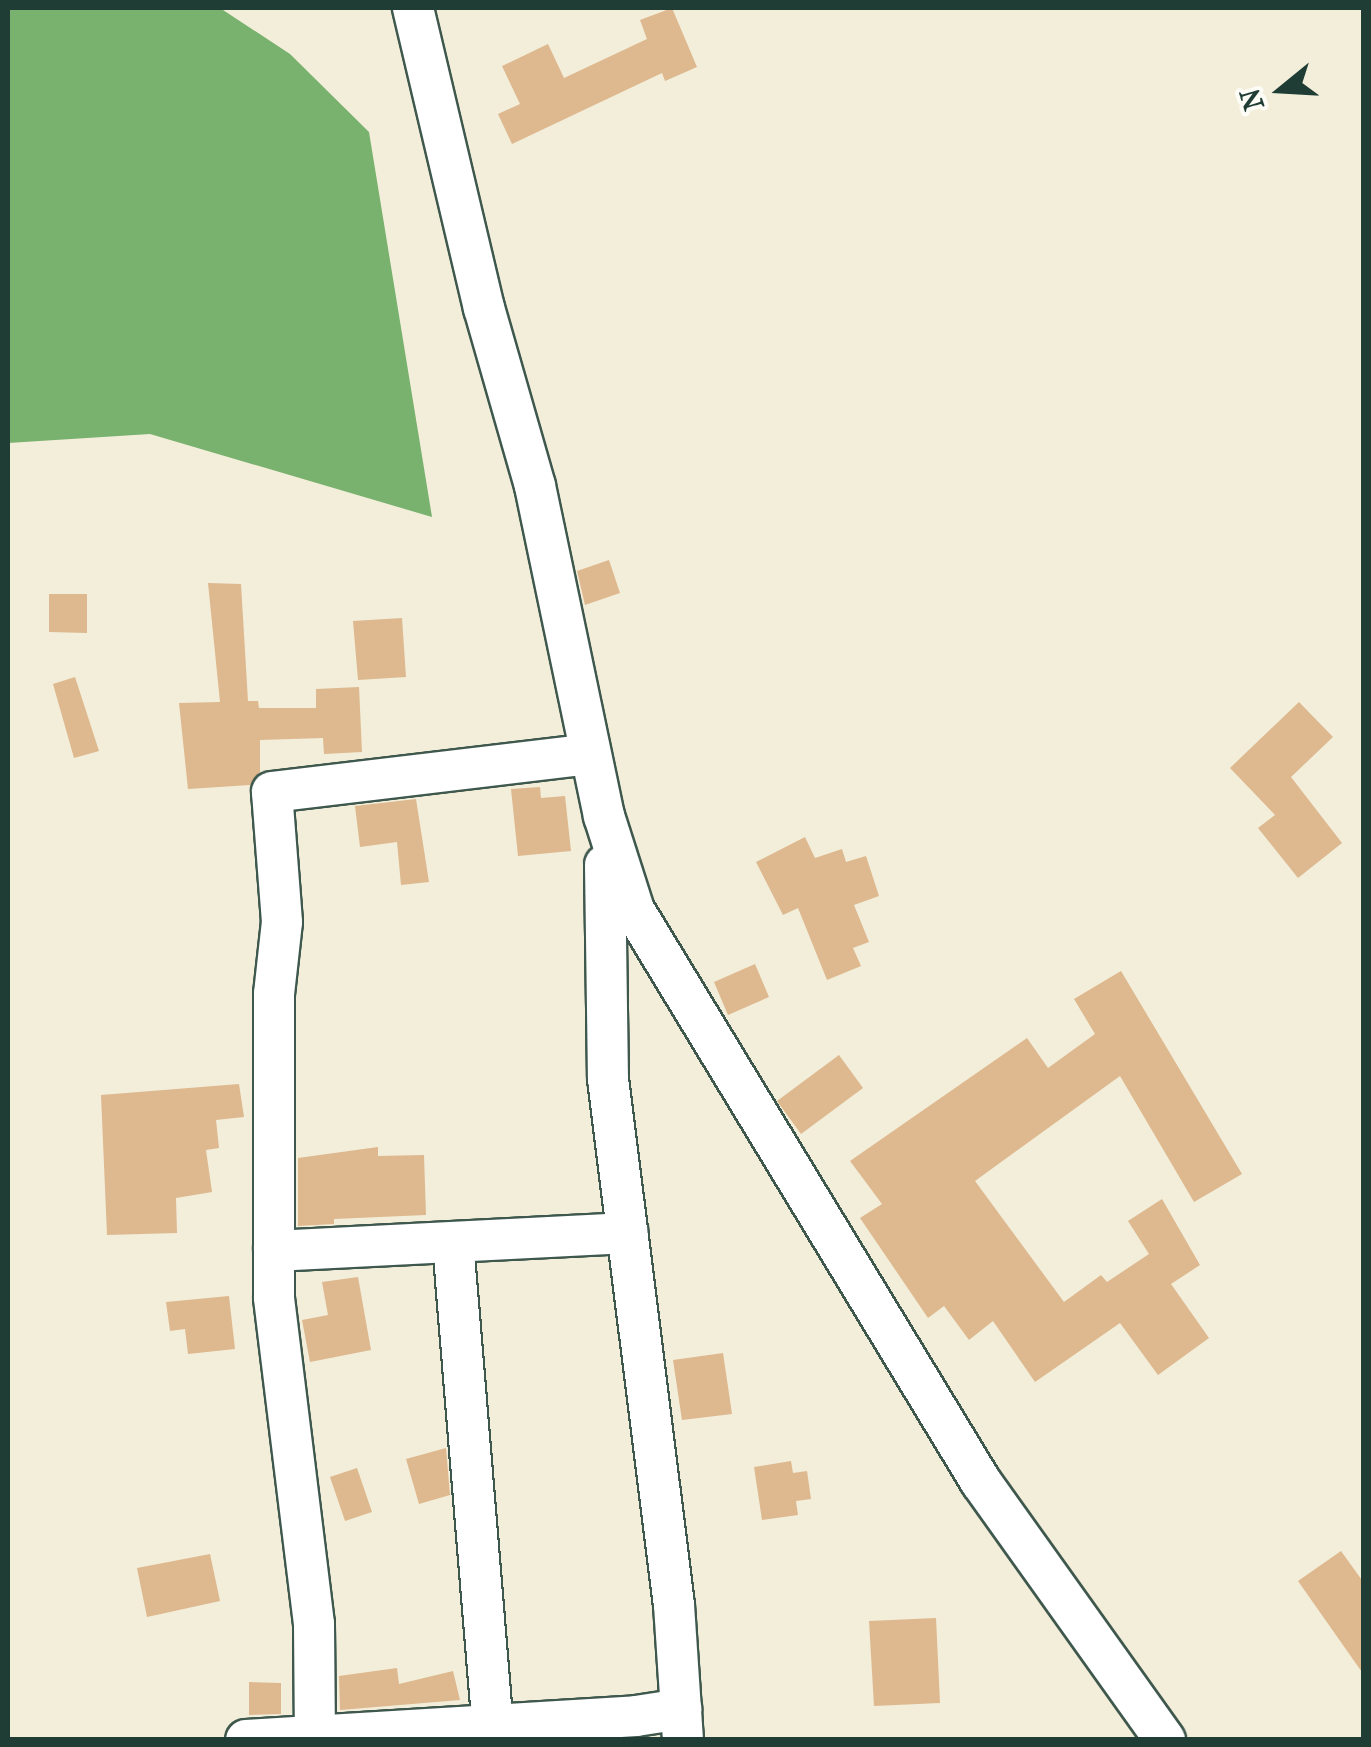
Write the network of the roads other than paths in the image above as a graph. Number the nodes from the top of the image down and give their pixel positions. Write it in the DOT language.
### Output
graph roads {
  1 [pos="413,8"];
  2 [pos="590,754"];
  3 [pos="604,816"];
  4 [pos="659,952"];
  5 [pos="608,968"];
  6 [pos="628,1232"];
  7 [pos="453,1244"];
  8 [pos="274,1251"];
  9 [pos="682,1724"];
  10 [pos="493,1726"];
  11 [pos="315,1738"];
  12 [pos="246,1740"];
  13 [pos="1165,1740"];
  1 -- 2 [label="street"];
  2 -- 3 [label="street"];
  2 -- 8 [label="street"];
  3 -- 4 [label="street"];
  3 -- 5 [label="street"];
  4 -- 5 [label="street"];
  4 -- 13 [label="street"];
  5 -- 6 [label="street"];
  6 -- 7 [label="street"];
  6 -- 9 [label="street"];
  7 -- 8 [label="street"];
  7 -- 10 [label="street"];
  8 -- 11 [label="street"];
  9 -- 10 [label="street"];
  10 -- 11 [label="street"];
  11 -- 12 [label="street"];
}
